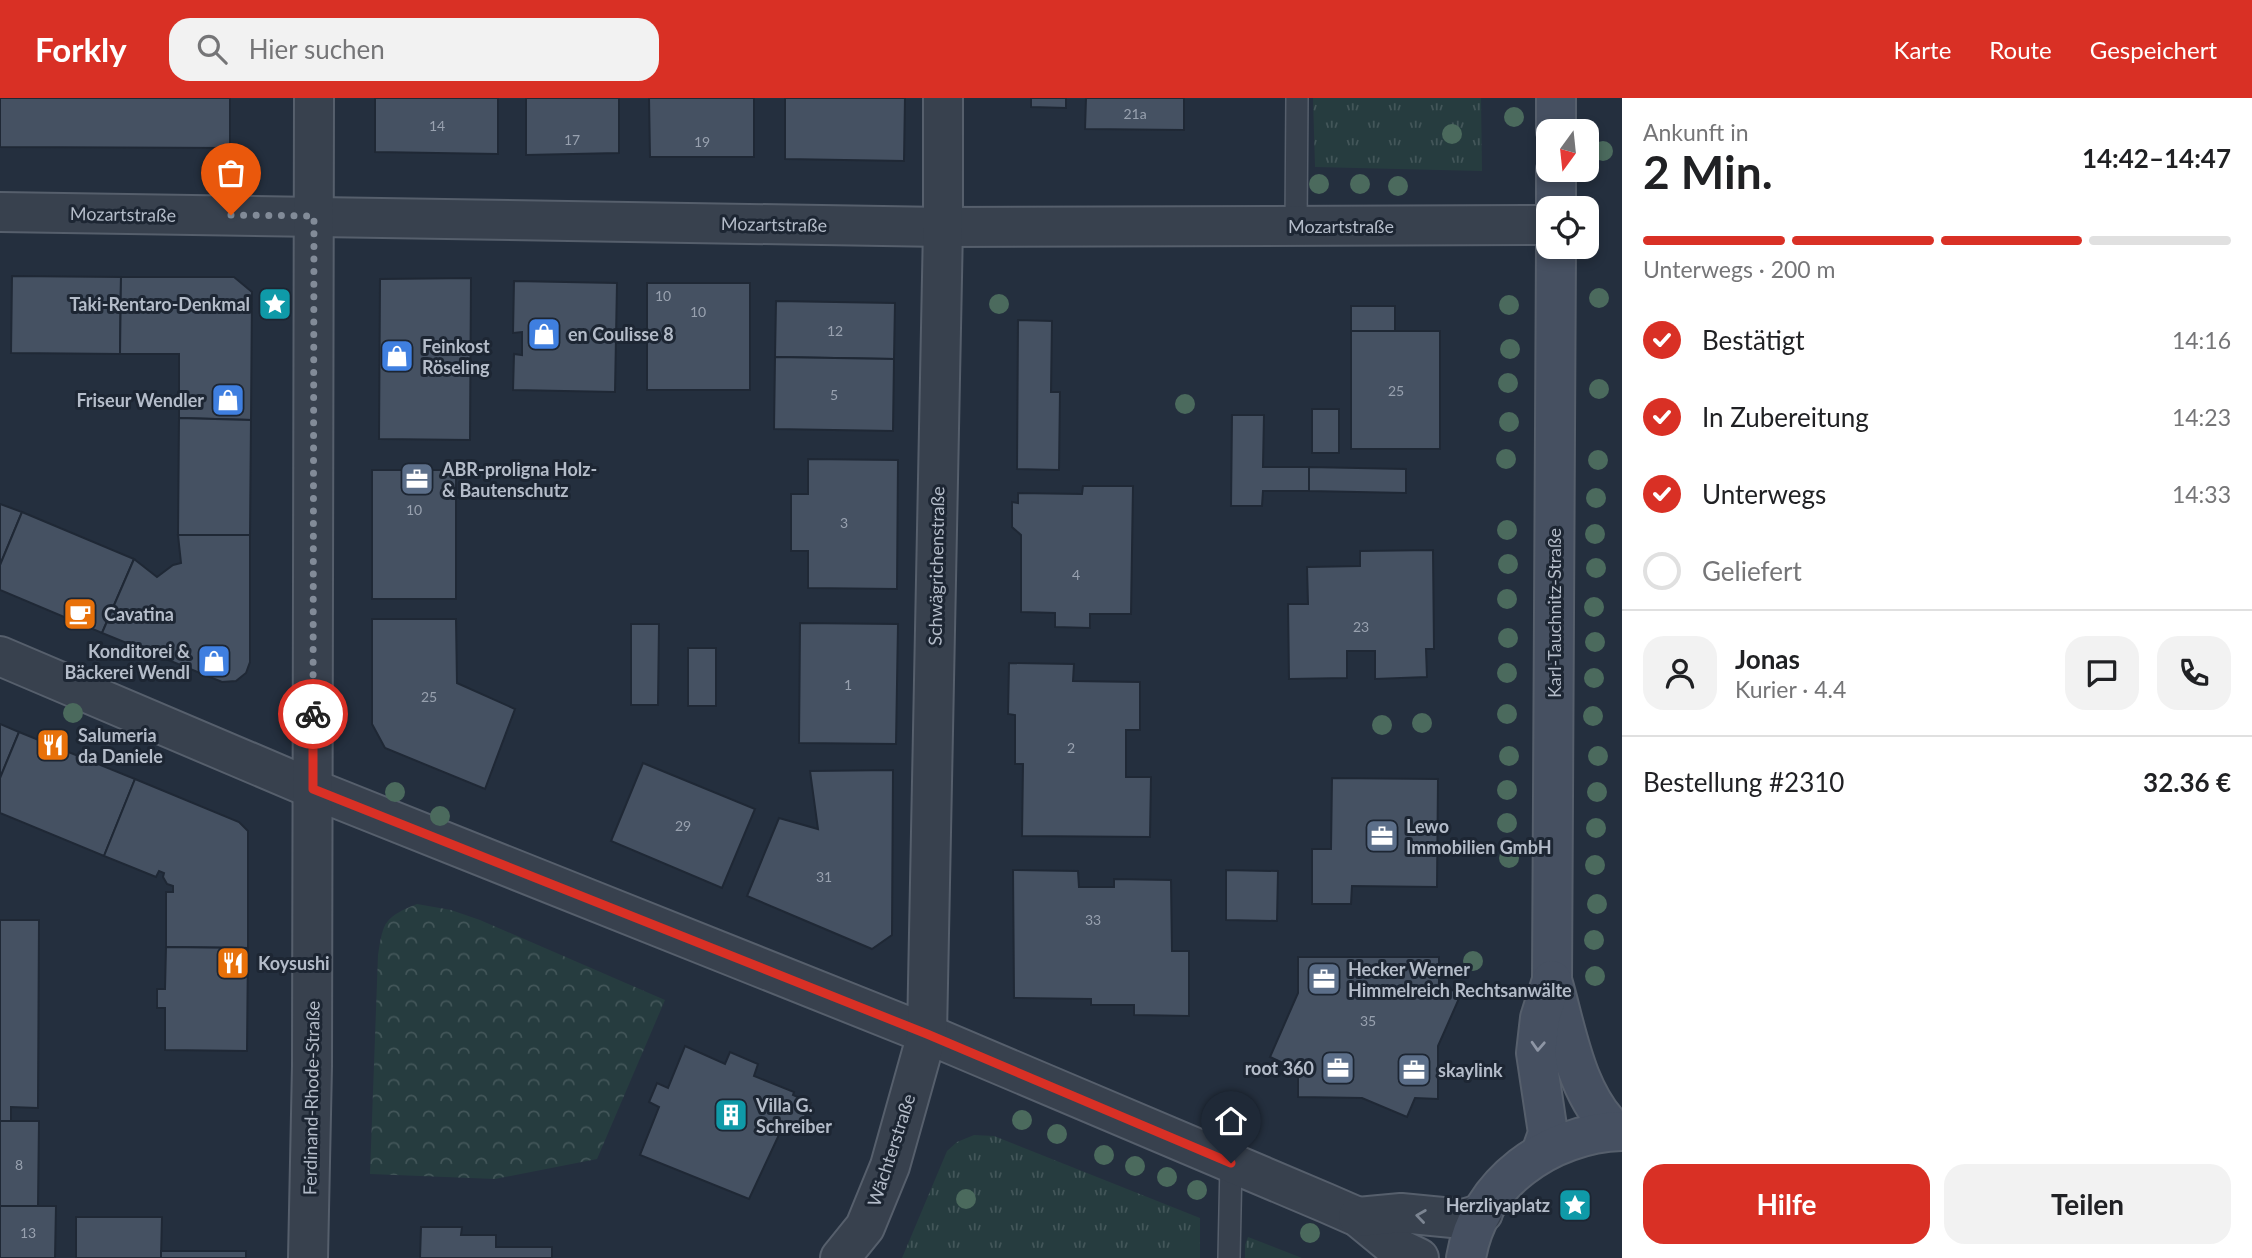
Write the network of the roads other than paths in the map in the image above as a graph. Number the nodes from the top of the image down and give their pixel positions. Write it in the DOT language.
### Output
graph roads {
  1 [pos="314,98"];
  2 [pos="943,98"];
  3 [pos="1297,98"];
  4 [pos="1556,98"];
  5 [pos="1556,119"];
  6 [pos="0,212"];
  7 [pos="314,216"];
  8 [pos="1536,225"];
  9 [pos="1296,226"];
  10 [pos="943,228"];
  11 [pos="1556,259"];
  12 [pos="0,656"];
  13 [pos="313,789"];
  14 [pos="1552,980"];
  15 [pos="927,1034"];
  16 [pos="1618,1131"];
  17 [pos="1541,1153"];
  18 [pos="1231,1163"];
  19 [pos="1483,1213"];
  20 [pos="1358,1217"];
  21 [pos="308,1258"];
  22 [pos="840,1258"];
  23 [pos="1229,1258"];
  24 [pos="1419,1258"];
  25 [pos="1466,1258"];
  1 -- 7 [label="street, Ferdinand-Rhode-Straße"];
  2 -- 10 [label="street, Schwägrichenstraße"];
  3 -- 9 [label="lane"];
  4 -- 5 [label="main road"];
  6 -- 7 [label="street, Mozartstraße"];
  7 -- 10 [label="street, Mozartstraße"];
  7 -- 13 [label="street, Ferdinand-Rhode-Straße"];
  8 -- 9 [label="street, Mozartstraße"];
  9 -- 10 [label="street, Mozartstraße"];
  10 -- 15 [label="street, Schwägrichenstraße"];
  11 -- 14 [label="main road, Karl-Tauchnitz-Straße"];
  12 -- 13 [label="street"];
  13 -- 15 [label="street"];
  13 -- 21 [label="street, Ferdinand-Rhode-Straße"];
  14 -- 16 [label="main road, Karl-Tauchnitz-Straße"];
  14 -- 17 [label="main road, Karl-Tauchnitz-Straße, one-way"];
  15 -- 18 [label="street"];
  15 -- 22 [label="street, Wächterstraße"];
  16 -- 17 [label="main road, Karl-Tauchnitz-Straße"];
  17 -- 19 [label="main road, Karl-Tauchnitz-Straße"];
  18 -- 20 [label="street"];
  18 -- 23 [label="lane"];
  19 -- 20 [label="street, one-way"];
  19 -- 25 [label="main road, Karl-Tauchnitz-Straße"];
  20 -- 24 [label="street"];
}
